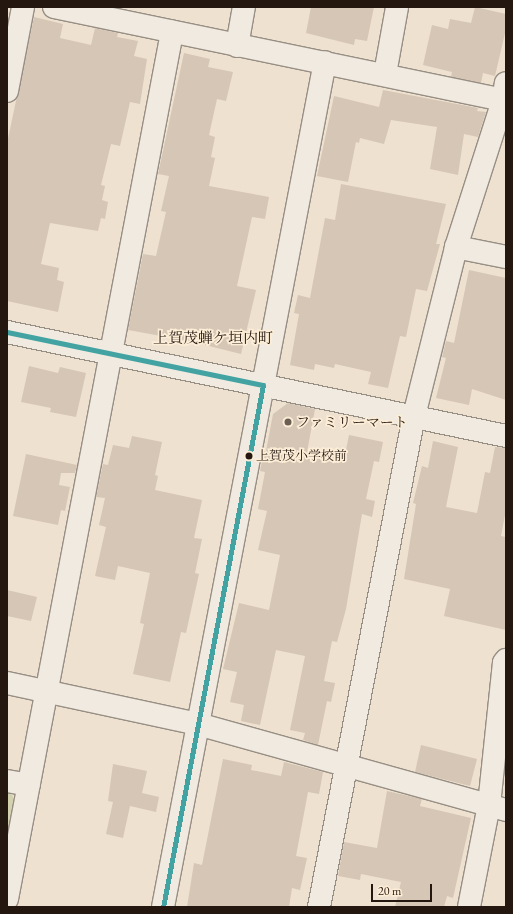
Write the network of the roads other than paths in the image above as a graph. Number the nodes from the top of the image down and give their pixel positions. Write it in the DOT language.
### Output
graph roads {
  1 [pos="23,7"];
  2 [pos="54,7"];
  3 [pos="244,7"];
  4 [pos="397,7"];
  5 [pos="172,32"];
  6 [pos="236,46"];
  7 [pos="325,62"];
  8 [pos="385,74"];
  9 [pos="7,91"];
  10 [pos="505,95"];
  11 [pos="456,247"];
  12 [pos="506,257"];
  13 [pos="7,332"];
  14 [pos="111,353"];
  15 [pos="263,385"];
  16 [pos="414,416"];
  17 [pos="506,436"];
  18 [pos="506,660"];
  19 [pos="7,683"];
  20 [pos="46,692"];
  21 [pos="198,724"];
  22 [pos="346,765"];
  23 [pos="7,780"];
  24 [pos="28,785"];
  25 [pos="498,807"];
  26 [pos="7,899"];
  27 [pos="163,907"];
  28 [pos="319,907"];
  29 [pos="469,907"];
  1 -- 9 [label="street"];
  2 -- 5 [label="street"];
  3 -- 6 [label="street"];
  4 -- 8 [label="street"];
  5 -- 6 [label="street"];
  5 -- 14 [label="street"];
  6 -- 7 [label="street"];
  7 -- 8 [label="street"];
  7 -- 15 [label="street"];
  8 -- 10 [label="street"];
  10 -- 11 [label="street"];
  11 -- 12 [label="street"];
  11 -- 16 [label="street"];
  13 -- 14 [label="street"];
  14 -- 15 [label="street"];
  14 -- 20 [label="street"];
  15 -- 16 [label="street"];
  15 -- 21 [label="street"];
  16 -- 17 [label="street"];
  16 -- 22 [label="street"];
  18 -- 25 [label="street"];
  19 -- 20 [label="street"];
  20 -- 21 [label="street"];
  20 -- 24 [label="street"];
  21 -- 22 [label="street"];
  21 -- 27 [label="street"];
  22 -- 25 [label="street"];
  22 -- 28 [label="street"];
  23 -- 24 [label="street"];
  24 -- 26 [label="street"];
  25 -- 29 [label="street"];
}
